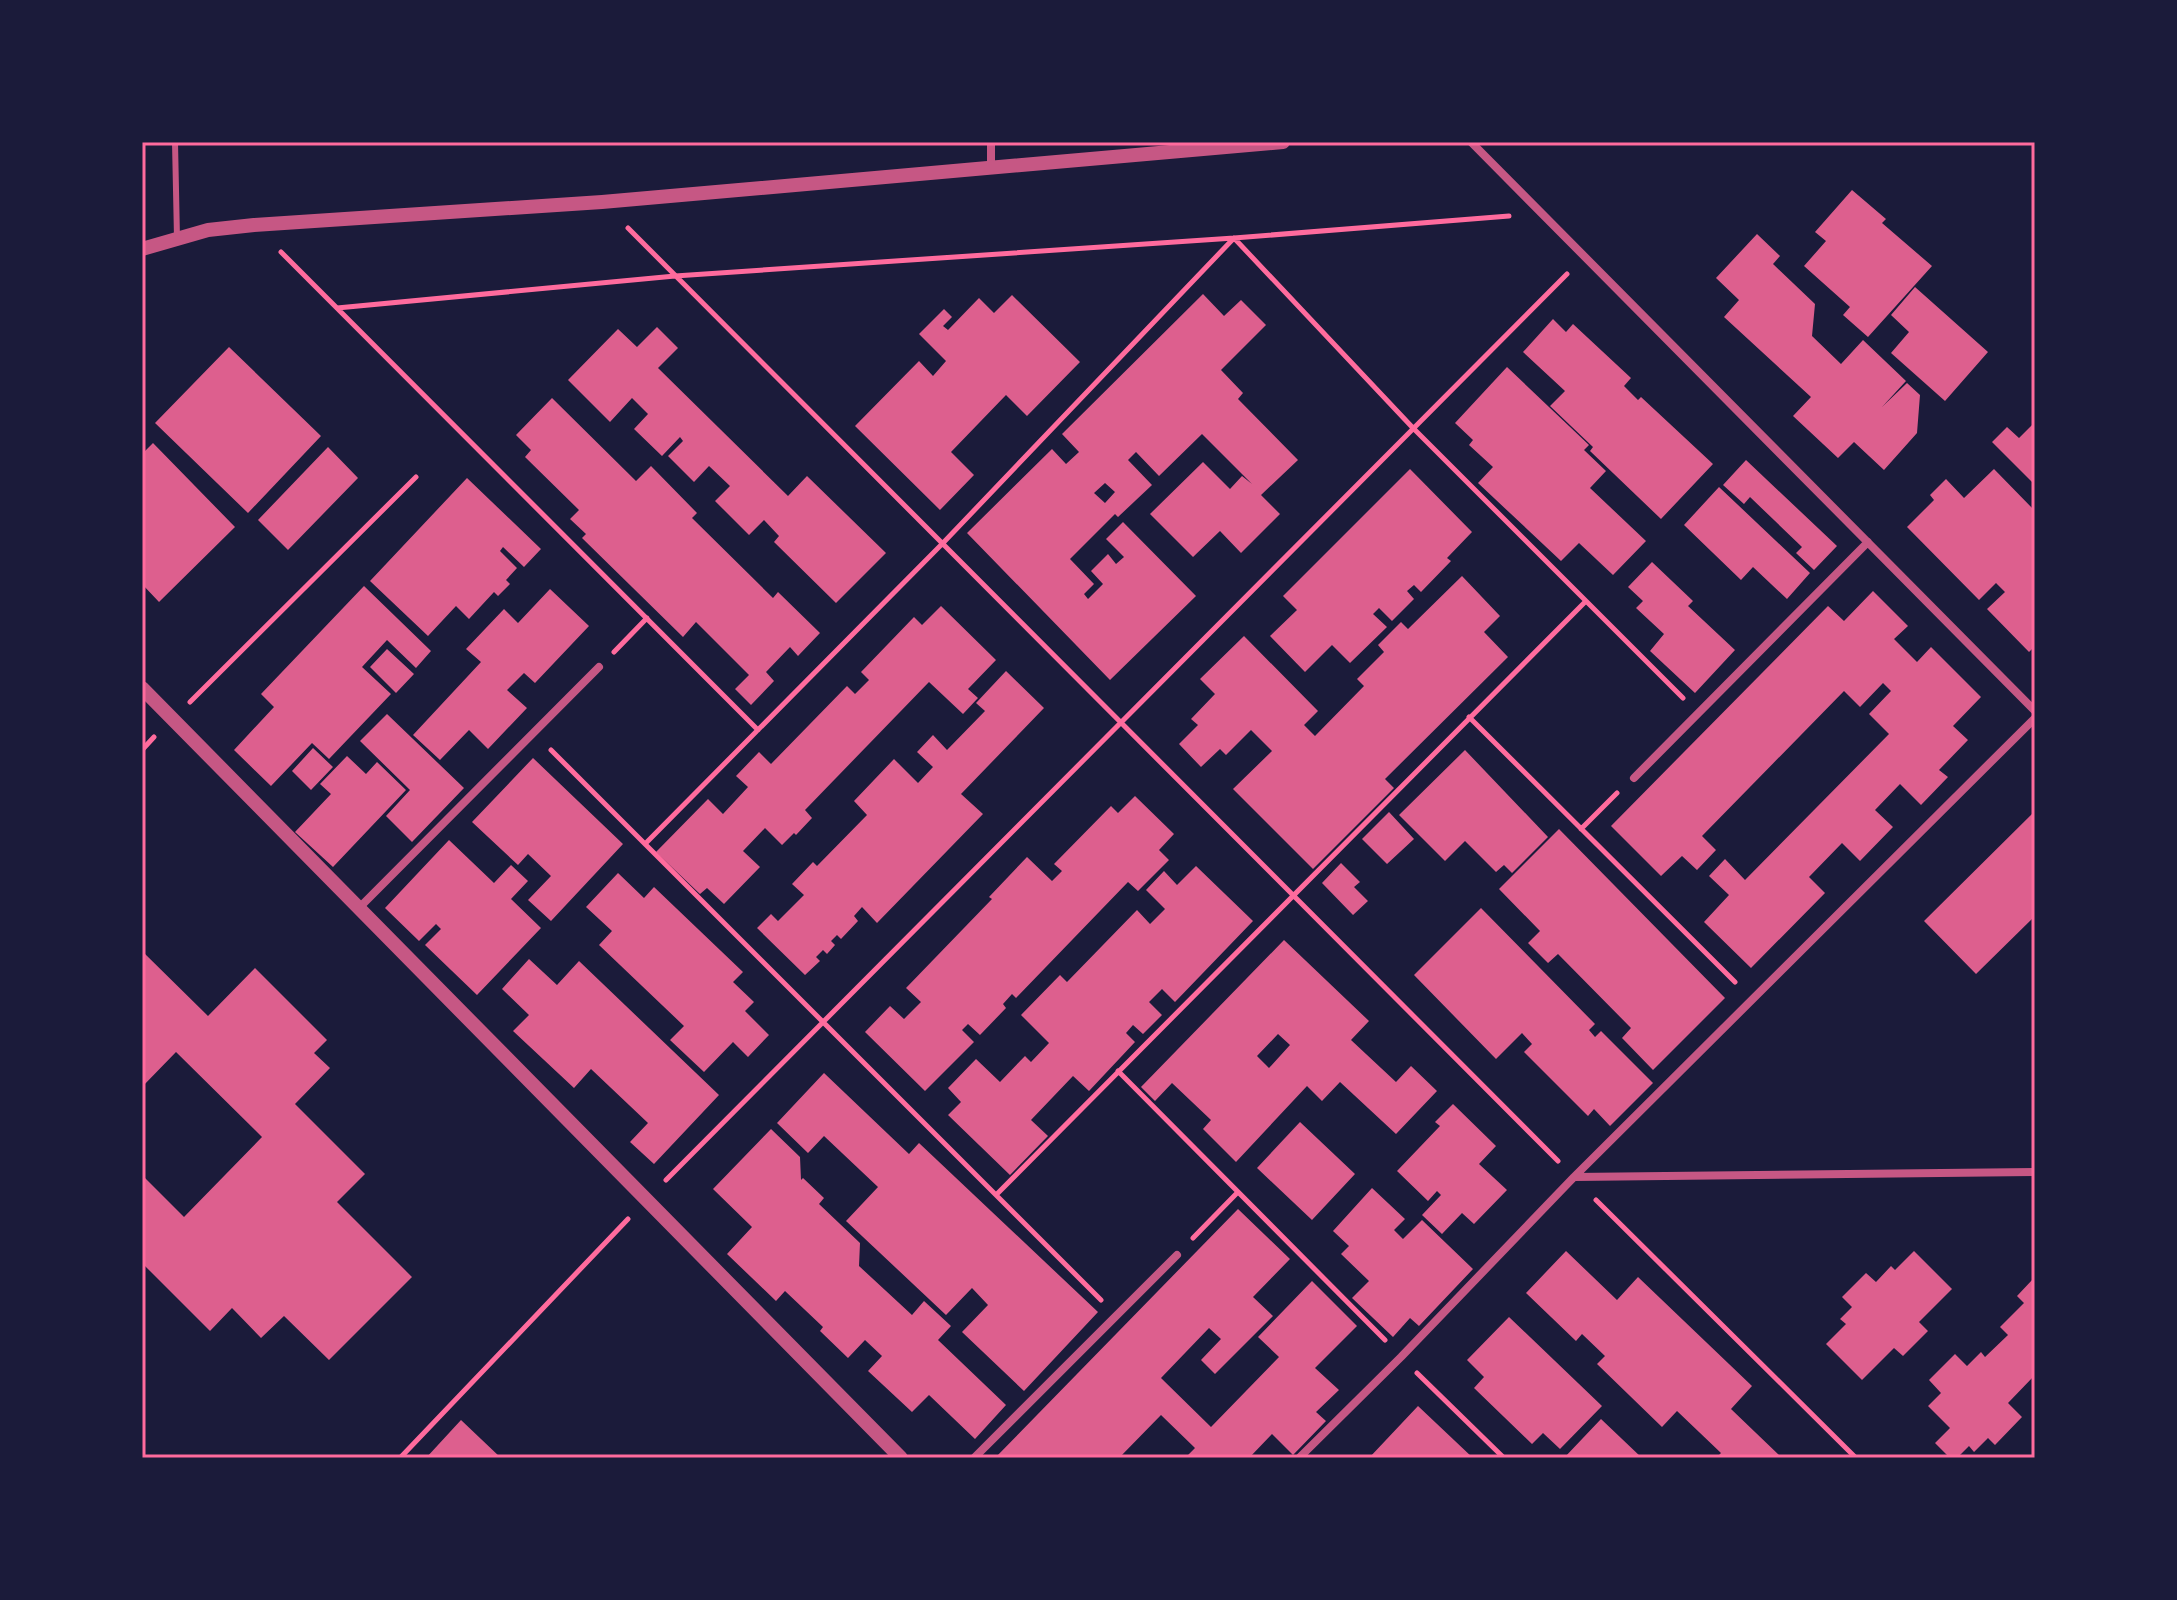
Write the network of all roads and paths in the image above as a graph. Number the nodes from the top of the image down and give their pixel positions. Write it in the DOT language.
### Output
graph roads {
  1 [pos="175,142"];
  2 [pos="991,142"];
  3 [pos="1283,142"];
  4 [pos="1471,142"];
  5 [pos="991,167"];
  6 [pos="602,202"];
  7 [pos="1542,213"];
  8 [pos="254,225"];
  9 [pos="177,238"];
  10 [pos="1234,238"];
  11 [pos="142,249"];
  12 [pos="1584,256"];
  13 [pos="675,276"];
  14 [pos="337,308"];
  15 [pos="1413,428"];
  16 [pos="416,477"];
  17 [pos="1868,542"];
  18 [pos="943,543"];
  19 [pos="1586,601"];
  20 [pos="647,618"];
  21 [pos="599,667"];
  22 [pos="142,688"];
  23 [pos="2035,711"];
  24 [pos="1698,713"];
  25 [pos="1469,717"];
  26 [pos="2035,718"];
  27 [pos="173,719"];
  28 [pos="1121,722"];
  29 [pos="758,730"];
  30 [pos="533,732"];
  31 [pos="142,750"];
  32 [pos="1634,778"];
  33 [pos="1581,829"];
  34 [pos="645,844"];
  35 [pos="1294,894"];
  36 [pos="359,908"];
  37 [pos="1752,999"];
  38 [pos="823,1022"];
  39 [pos="1118,1071"];
  40 [pos="2035,1172"];
  41 [pos="1574,1177"];
  42 [pos="1237,1193"];
  43 [pos="996,1195"];
  44 [pos="646,1199"];
  45 [pos="1177,1255"];
  46 [pos="1116,1315"];
  47 [pos="1401,1357"];
  48 [pos="400,1458"];
  49 [pos="901,1458"];
  50 [pos="974,1458"];
  51 [pos="1299,1458"];
  52 [pos="1504,1458"];
  53 [pos="1856,1458"];
  1 -- 9 [label="lane"];
  2 -- 5 [label="street"];
  3 -- 5 [label="street"];
  4 -- 7 [label="street"];
  5 -- 6 [label="street"];
  6 -- 8 [label="street"];
  6 -- 13 [label="path"];
  7 -- 10 [label="path"];
  7 -- 12 [label="street"];
  8 -- 9 [label="street"];
  8 -- 14 [label="path"];
  9 -- 11 [label="street"];
  10 -- 13 [label="path"];
  10 -- 15 [label="path"];
  10 -- 18 [label="path"];
  12 -- 15 [label="path"];
  12 -- 17 [label="street"];
  13 -- 14 [label="path"];
  13 -- 18 [label="path"];
  14 -- 20 [label="path"];
  15 -- 19 [label="path"];
  15 -- 28 [label="path"];
  16 -- 27 [label="path"];
  17 -- 23 [label="street"];
  17 -- 24 [label="street"];
  18 -- 28 [label="path"];
  18 -- 29 [label="path"];
  19 -- 24 [label="path"];
  19 -- 25 [label="path"];
  20 -- 21 [label="path"];
  20 -- 29 [label="path"];
  21 -- 30 [label="street"];
  22 -- 27 [label="street"];
  24 -- 32 [label="street"];
  25 -- 33 [label="path"];
  25 -- 35 [label="path"];
  26 -- 37 [label="street"];
  27 -- 31 [label="path"];
  27 -- 36 [label="street"];
  28 -- 35 [label="path"];
  28 -- 38 [label="path"];
  29 -- 34 [label="path"];
  30 -- 34 [label="path"];
  30 -- 36 [label="street"];
  32 -- 33 [label="path"];
  33 -- 37 [label="path"];
  34 -- 38 [label="path"];
  35 -- 39 [label="path"];
  35 -- 41 [label="path"];
  36 -- 44 [label="street"];
  37 -- 41 [label="street"];
  38 -- 43 [label="path"];
  38 -- 44 [label="path"];
  39 -- 42 [label="path"];
  39 -- 43 [label="path"];
  40 -- 41 [label="street"];
  41 -- 47 [label="street"];
  41 -- 53 [label="path"];
  42 -- 45 [label="path"];
  42 -- 47 [label="path"];
  43 -- 46 [label="path"];
  44 -- 48 [label="path"];
  44 -- 49 [label="street"];
  45 -- 46 [label="street"];
  46 -- 50 [label="street"];
  47 -- 51 [label="street"];
  47 -- 52 [label="path"];
}
